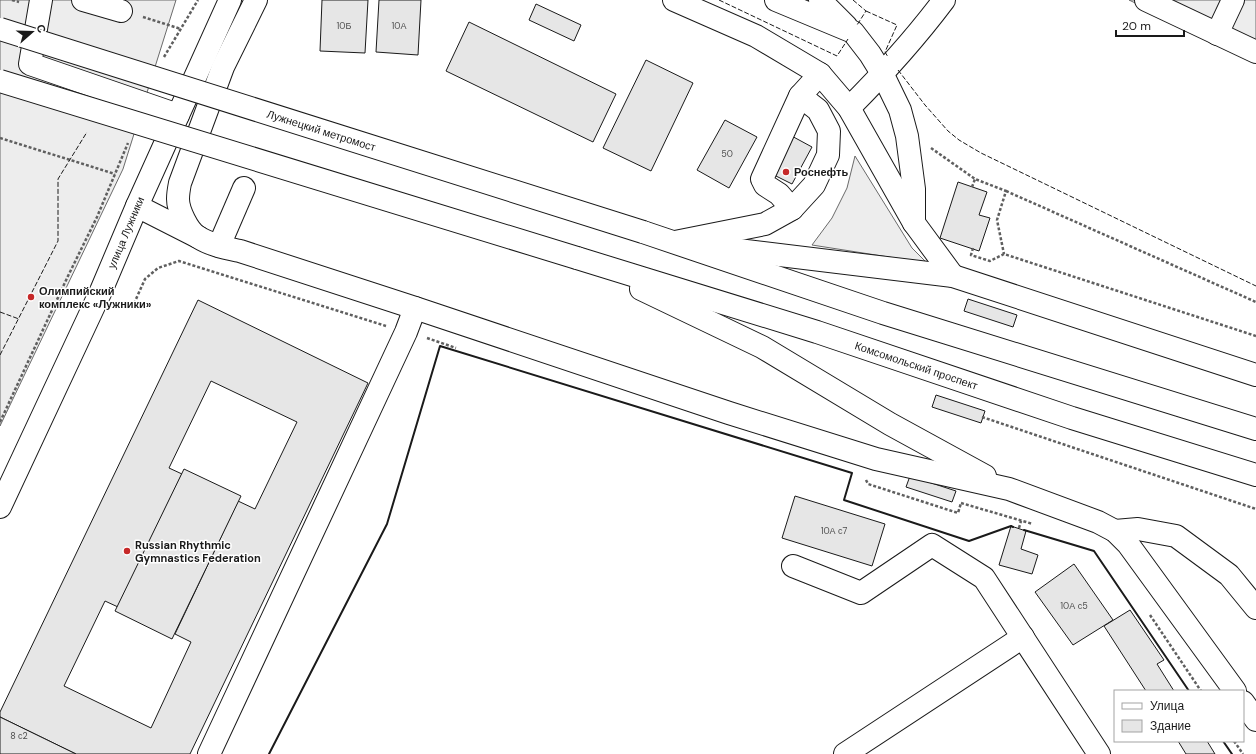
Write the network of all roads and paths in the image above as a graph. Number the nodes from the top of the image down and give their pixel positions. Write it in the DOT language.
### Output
graph roads {
  1 [pos="41,0"];
  2 [pos="83,0"];
  3 [pos="198,0"];
  4 [pos="230,0"];
  5 [pos="256,0"];
  6 [pos="674,0"];
  7 [pos="776,0"];
  8 [pos="820,0"];
  9 [pos="944,0"];
  10 [pos="1146,0"];
  11 [pos="1233,0"];
  12 [pos="121,11"];
  13 [pos="0,29"];
  14 [pos="181,29"];
  15 [pos="853,32"];
  16 [pos="1216,34"];
  17 [pos="1256,52"];
  18 [pos="163,59"];
  19 [pos="820,74"];
  20 [pos="883,75"];
  21 [pos="0,81"];
  22 [pos="800,96"];
  23 [pos="849,108"];
  24 [pos="178,115"];
  25 [pos="0,138"];
  26 [pos="130,139"];
  27 [pos="929,141"];
  28 [pos="115,174"];
  29 [pos="975,179"];
  30 [pos="972,187"];
  31 [pos="244,188"];
  32 [pos="1006,191"];
  33 [pos="137,206"];
  34 [pos="792,209"];
  35 [pos="914,223"];
  36 [pos="198,237"];
  37 [pos="674,242"];
  38 [pos="219,246"];
  39 [pos="973,248"];
  40 [pos="1004,254"];
  41 [pos="577,258"];
  42 [pos="953,276"];
  43 [pos="1256,302"];
  44 [pos="132,308"];
  45 [pos="415,308"];
  46 [pos="406,332"];
  47 [pos="1256,336"];
  48 [pos="459,348"];
  49 [pos="1256,375"];
  50 [pos="982,417"];
  51 [pos="0,422"];
  52 [pos="1256,429"];
  53 [pos="1256,475"];
  54 [pos="865,479"];
  55 [pos="1009,489"];
  56 [pos="961,503"];
  57 [pos="0,507"];
  58 [pos="1256,509"];
  59 [pos="999,514"];
  60 [pos="1021,521"];
  61 [pos="1036,525"];
  62 [pos="1018,528"];
  63 [pos="1116,532"];
  64 [pos="793,566"];
  65 [pos="1247,592"];
  66 [pos="1256,608"];
  67 [pos="1148,613"];
  68 [pos="1023,637"];
  69 [pos="1200,690"];
  70 [pos="1234,690"];
  71 [pos="1244,703"];
  72 [pos="1256,720"];
  73 [pos="1235,742"];
  74 [pos="209,754"];
  75 [pos="845,754"];
  76 [pos="1100,754"];
  77 [pos="1243,754"];
  1 -- 24 [label="main road"];
  2 -- 12 [label="main road"];
  3 -- 14 [label="path"];
  4 -- 24 [label="main road, улица Лужники"];
  5 -- 36 [label="main road"];
  6 -- 19 [label="main road"];
  7 -- 15 [label="main road"];
  8 -- 15 [label="main road"];
  9 -- 20 [label="main road"];
  10 -- 16 [label="main road"];
  11 -- 16 [label="main road"];
  12 -- 14 [label="path"];
  13 -- 37 [label="main road, Лужнецкий метромост, bridge"];
  14 -- 18 [label="path"];
  15 -- 20 [label="main road"];
  16 -- 17 [label="main road"];
  19 -- 22 [label="main road"];
  19 -- 23 [label="main road"];
  20 -- 23 [label="main road"];
  20 -- 35 [label="main road"];
  21 -- 41 [label="main road, bridge"];
  22 -- 34 [label="main road"];
  22 -- 34 [label="main road"];
  23 -- 35 [label="main road"];
  24 -- 33 [label="main road, улица Лужники"];
  25 -- 28 [label="path"];
  26 -- 28 [label="path"];
  27 -- 29 [label="path"];
  28 -- 51 [label="path"];
  29 -- 30 [label="path"];
  29 -- 32 [label="path"];
  31 -- 38 [label="main road"];
  32 -- 40 [label="path"];
  32 -- 43 [label="path"];
  33 -- 36 [label="main road"];
  33 -- 57 [label="main road, улица Лужники"];
  34 -- 37 [label="main road"];
  35 -- 42 [label="main road"];
  36 -- 38 [label="main road"];
  37 -- 42 [label="main road"];
  37 -- 52 [label="main road"];
  38 -- 45 [label="main road"];
  39 -- 40 [label="path"];
  40 -- 47 [label="path"];
  41 -- 53 [label="main road, Комсомольский проспект"];
  41 -- 55 [label="main road"];
  42 -- 49 [label="main road"];
  44 -- 46 [label="path"];
  45 -- 46 [label="main road"];
  45 -- 55 [label="main road"];
  46 -- 48 [label="path"];
  46 -- 74 [label="main road"];
  50 -- 58 [label="path"];
  54 -- 56 [label="path"];
  55 -- 63 [label="main road"];
  59 -- 60 [label="path"];
  60 -- 61 [label="path"];
  60 -- 62 [label="path"];
  63 -- 65 [label="main road"];
  63 -- 70 [label="main road"];
  64 -- 68 [label="main road"];
  65 -- 66 [label="main road"];
  67 -- 69 [label="path"];
  68 -- 75 [label="main road"];
  68 -- 76 [label="main road"];
  71 -- 72 [label="main road"];
  73 -- 77 [label="path"];
}
